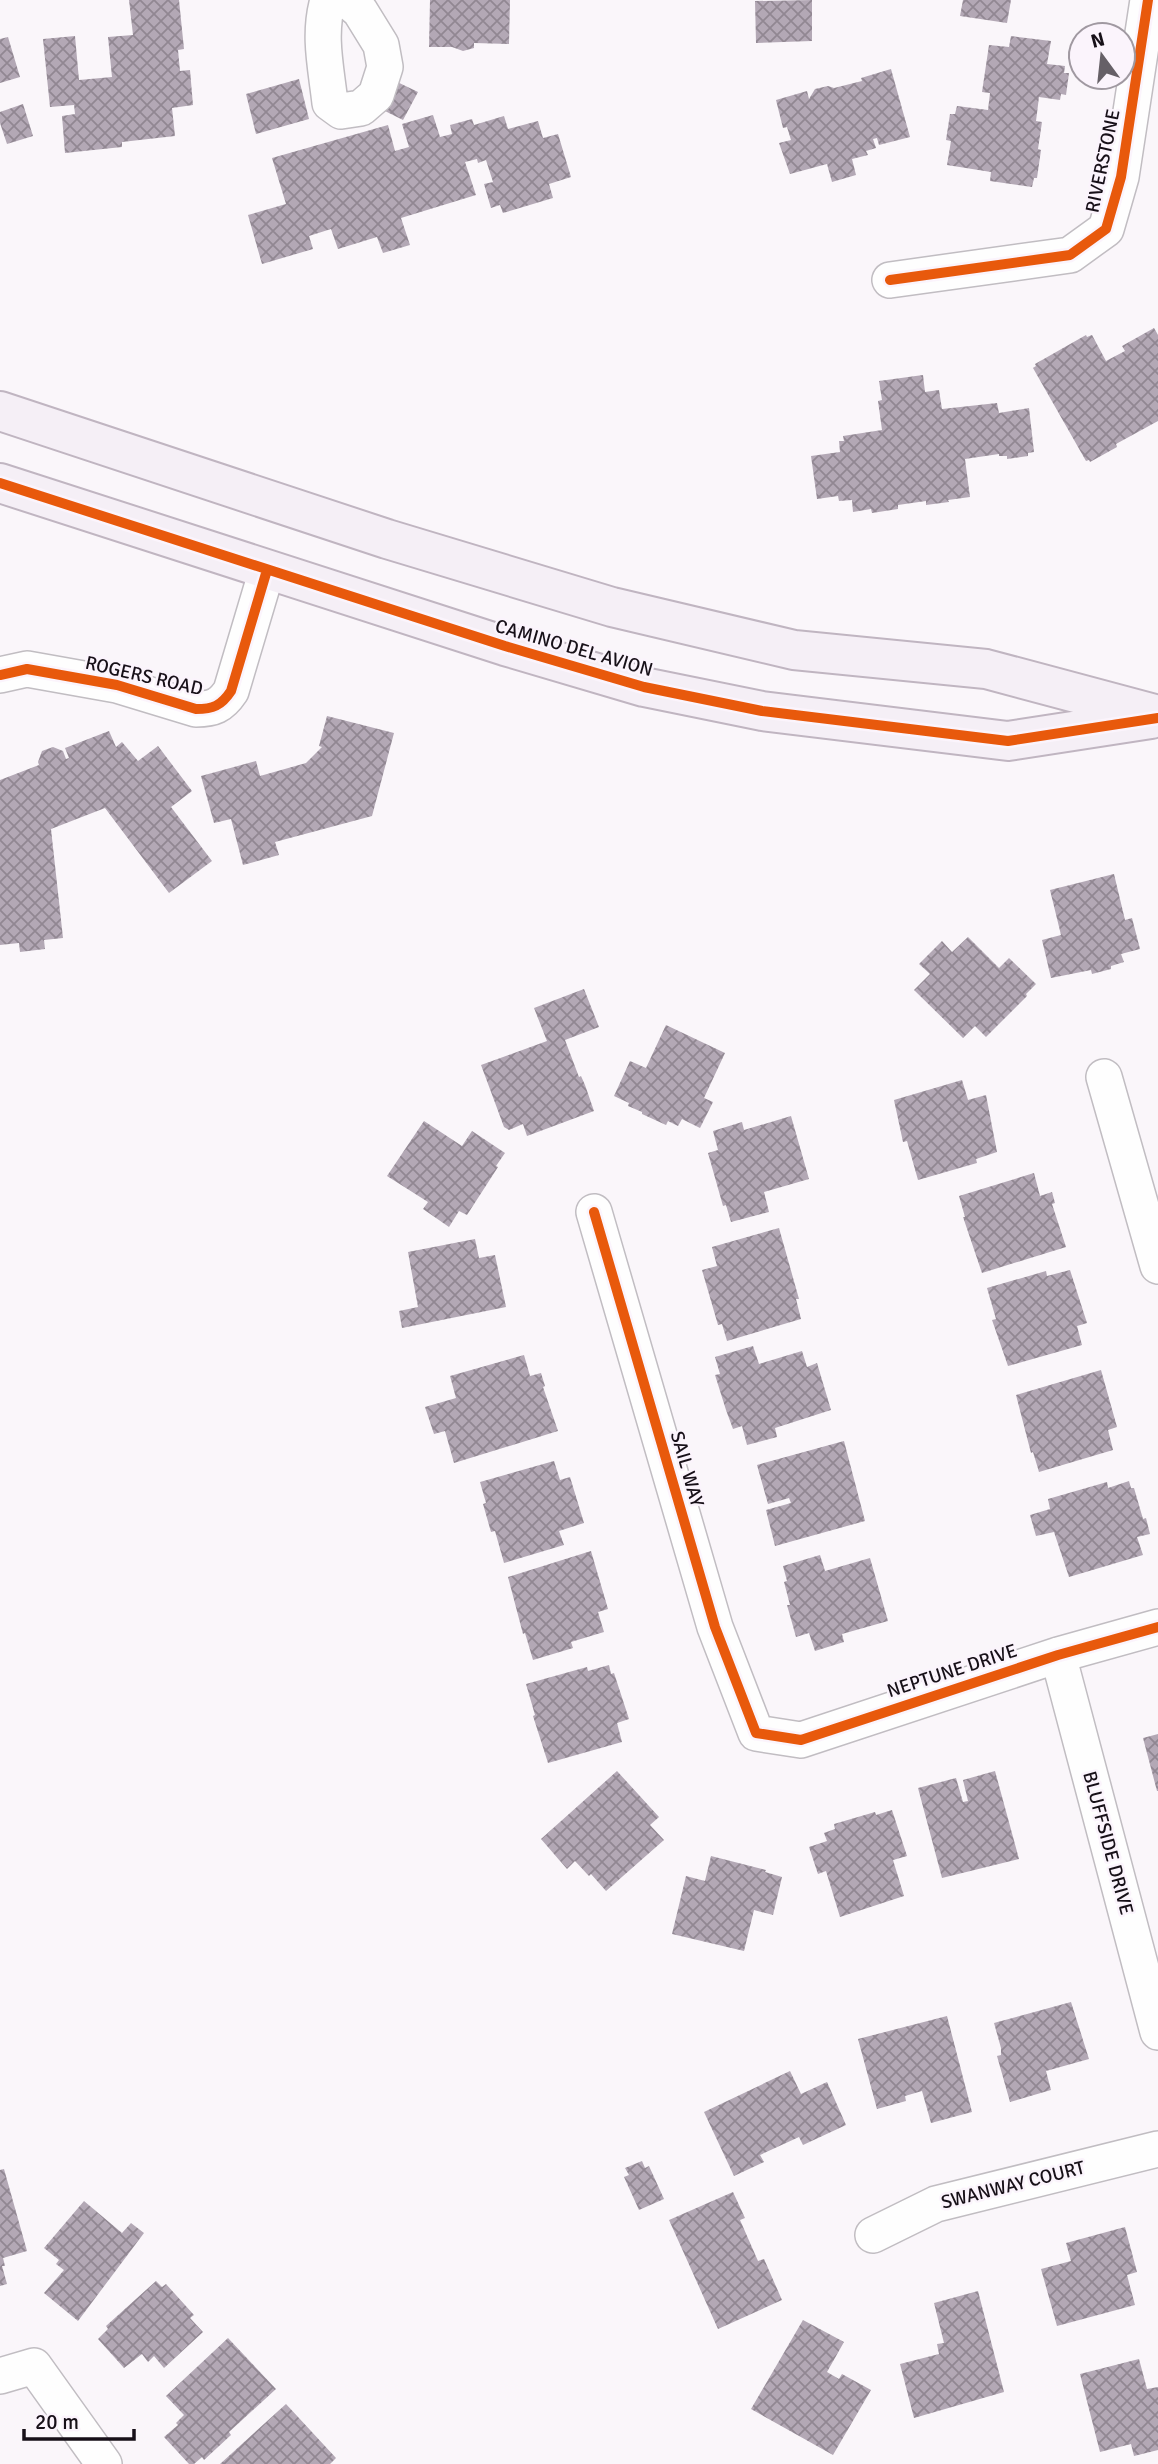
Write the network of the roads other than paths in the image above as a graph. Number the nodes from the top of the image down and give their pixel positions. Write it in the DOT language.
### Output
graph roads {
  1 [pos="329,0"];
  2 [pos="347,0"];
  3 [pos="1148,0"];
  4 [pos="891,280"];
  5 [pos="0,411"];
  6 [pos="0,483"];
  7 [pos="267,570"];
  8 [pos="0,676"];
  9 [pos="1158,717"];
  10 [pos="1104,1077"];
  11 [pos="594,1212"];
  12 [pos="1158,1266"];
  13 [pos="1158,1627"];
  14 [pos="1058,1655"];
  15 [pos="756,1732"];
  16 [pos="1158,2032"];
  17 [pos="1158,2149"];
  18 [pos="873,2235"];
  19 [pos="0,2376"];
  20 [pos="104,2464"];
  1 -- 2 [label="street"];
  3 -- 4 [label="street, RIVERSTONE"];
  5 -- 9 [label="main road, CAMINO DEL AVION"];
  6 -- 7 [label="main road, CAMINO DEL AVION"];
  7 -- 8 [label="street, ROGERS ROAD"];
  7 -- 9 [label="main road, CAMINO DEL AVION"];
  10 -- 12 [label="street"];
  11 -- 15 [label="street, SAIL WAY"];
  13 -- 14 [label="street, NEPTUNE DRIVE"];
  14 -- 15 [label="street, NEPTUNE DRIVE"];
  14 -- 16 [label="street, BLUFFSIDE DRIVE"];
  17 -- 18 [label="street, SWANWAY COURT"];
  19 -- 20 [label="street"];
}
